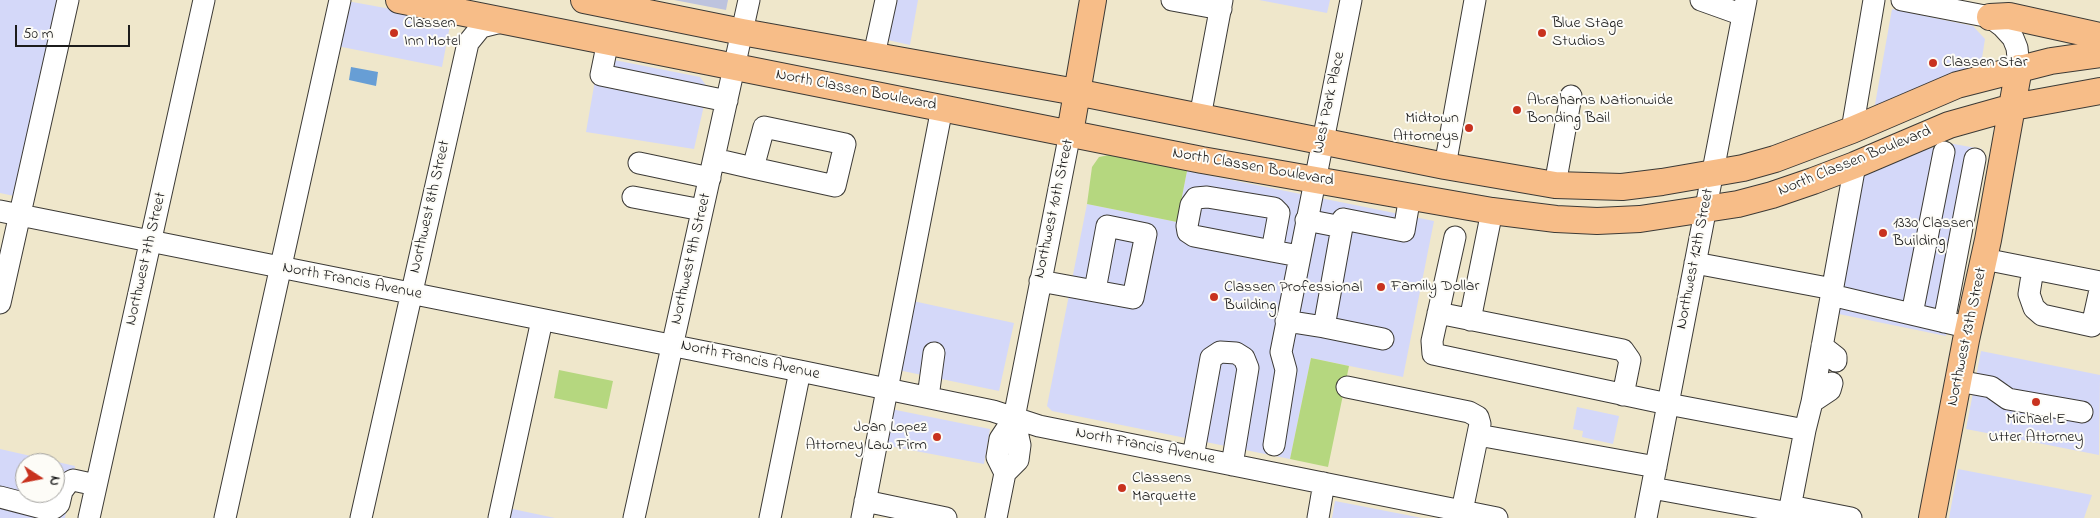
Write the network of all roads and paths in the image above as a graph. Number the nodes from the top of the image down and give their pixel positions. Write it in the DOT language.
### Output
graph roads {
  1 [pos="68,0"];
  2 [pos="204,0"];
  3 [pos="340,0"];
  4 [pos="399,0"];
  5 [pos="584,0"];
  6 [pos="749,0"];
  7 [pos="886,0"];
  8 [pos="1093,0"];
  9 [pos="1172,0"];
  10 [pos="1351,0"];
  11 [pos="1475,0"];
  12 [pos="1701,0"];
  13 [pos="1874,0"];
  14 [pos="1902,0"];
  15 [pos="611,3"];
  16 [pos="1934,3"];
  17 [pos="1222,4"];
  18 [pos="1745,7"];
  19 [pos="452,10"];
  20 [pos="1990,17"];
  21 [pos="506,21"];
  22 [pos="742,32"];
  23 [pos="2098,38"];
  24 [pos="608,41"];
  25 [pos="468,43"];
  26 [pos="874,55"];
  27 [pos="734,66"];
  28 [pos="2019,68"];
  29 [pos="2100,91"];
  30 [pos="1076,92"];
  31 [pos="1571,96"];
  32 [pos="726,102"];
  33 [pos="942,108"];
  34 [pos="2013,108"];
  35 [pos="1200,117"];
  36 [pos="1852,130"];
  37 [pos="1070,133"];
  38 [pos="1322,141"];
  39 [pos="1939,142"];
  40 [pos="1975,159"];
  41 [pos="639,163"];
  42 [pos="2002,164"];
  43 [pos="1445,166"];
  44 [pos="1855,166"];
  45 [pos="712,168"];
  46 [pos="753,168"];
  47 [pos="1712,174"];
  48 [pos="1314,179"];
  49 [pos="1555,185"];
  50 [pos="1410,196"];
  51 [pos="633,197"];
  52 [pos="702,210"];
  53 [pos="1705,210"];
  54 [pos="1492,211"];
  55 [pos="10,213"];
  56 [pos="1306,220"];
  57 [pos="1342,227"];
  58 [pos="1456,238"];
  59 [pos="150,242"];
  60 [pos="1272,251"];
  61 [pos="1299,256"];
  62 [pos="1984,259"];
  63 [pos="1695,263"];
  64 [pos="280,268"];
  65 [pos="2033,269"];
  66 [pos="1040,281"];
  67 [pos="2100,282"];
  68 [pos="1095,290"];
  69 [pos="2100,290"];
  70 [pos="1832,292"];
  71 [pos="412,294"];
  72 [pos="0,303"];
  73 [pos="1438,313"];
  74 [pos="1912,314"];
  75 [pos="542,320"];
  76 [pos="1470,320"];
  77 [pos="1286,321"];
  78 [pos="1944,322"];
  79 [pos="1324,328"];
  80 [pos="1969,328"];
  81 [pos="1383,339"];
  82 [pos="672,345"];
  83 [pos="934,353"];
  84 [pos="800,371"];
  85 [pos="1958,381"];
  86 [pos="1832,383"];
  87 [pos="1347,387"];
  88 [pos="887,389"];
  89 [pos="1624,395"];
  90 [pos="928,397"];
  91 [pos="1812,402"];
  92 [pos="1668,404"];
  93 [pos="2082,412"];
  94 [pos="1014,418"];
  95 [pos="1805,430"];
  96 [pos="1478,435"];
  97 [pos="1274,445"];
  98 [pos="1193,457"];
  99 [pos="1232,465"];
  100 [pos="1656,467"];
  101 [pos="1324,484"];
  102 [pos="96,485"];
  103 [pos="1652,488"];
  104 [pos="0,497"];
  105 [pos="864,510"];
  106 [pos="1462,511"];
  107 [pos="1789,512"];
  108 [pos="89,518"];
  109 [pos="225,518"];
  110 [pos="361,518"];
  111 [pos="499,518"];
  112 [pos="634,518"];
  113 [pos="770,518"];
  114 [pos="946,518"];
  115 [pos="996,518"];
  116 [pos="1318,518"];
  117 [pos="1497,518"];
  118 [pos="1646,518"];
  119 [pos="1851,518"];
  120 [pos="1932,518"];
  1 -- 55 [label="street"];
  2 -- 59 [label="street, Northwest 7th Street"];
  3 -- 64 [label="street"];
  4 -- 19 [label="main road, North Classen Boulevard"];
  5 -- 15 [label="main road, North Classen Boulevard"];
  6 -- 22 [label="street, Northwest 9th Street"];
  7 -- 26 [label="street"];
  8 -- 30 [label="main road, Northwest 10th Street"];
  9 -- 17 [label="street"];
  10 -- 38 [label="street, West Park Place"];
  11 -- 43 [label="street"];
  12 -- 18 [label="street"];
  13 -- 36 [label="street"];
  14 -- 16 [label="street"];
  15 -- 22 [label="main road, North Classen Boulevard"];
  16 -- 20 [label="street"];
  17 -- 35 [label="street"];
  18 -- 47 [label="street, Northwest 12th Street"];
  19 -- 21 [label="main road, North Classen Boulevard"];
  19 -- 25 [label="street"];
  20 -- 23 [label="main road"];
  20 -- 28 [label="street"];
  21 -- 24 [label="main road, North Classen Boulevard"];
  21 -- 25 [label="street"];
  22 -- 26 [label="main road, North Classen Boulevard"];
  22 -- 27 [label="street, Northwest 9th Street"];
  23 -- 28 [label="main road, North Classen Boulevard"];
  24 -- 27 [label="main road, North Classen Boulevard"];
  24 -- 32 [label="street"];
  25 -- 71 [label="street, Northwest 8th Street"];
  26 -- 30 [label="main road, North Classen Boulevard"];
  27 -- 32 [label="street, Northwest 9th Street"];
  27 -- 33 [label="main road, North Classen Boulevard"];
  28 -- 34 [label="main road, Northwest 13th Street"];
  28 -- 36 [label="main road, North Classen Boulevard"];
  29 -- 34 [label="main road, North Classen Boulevard"];
  30 -- 35 [label="main road, North Classen Boulevard"];
  30 -- 37 [label="main road, Northwest 10th Street"];
  31 -- 49 [label="street"];
  32 -- 45 [label="street, Northwest 9th Street"];
  33 -- 37 [label="main road, North Classen Boulevard"];
  33 -- 88 [label="street"];
  34 -- 39 [label="main road, North Classen Boulevard"];
  34 -- 42 [label="main road, Northwest 13th Street"];
  35 -- 38 [label="main road, North Classen Boulevard"];
  36 -- 47 [label="main road, North Classen Boulevard"];
  37 -- 48 [label="main road, North Classen Boulevard"];
  37 -- 66 [label="street, Northwest 10th Street"];
  38 -- 43 [label="main road, North Classen Boulevard"];
  38 -- 48 [label="street, West Park Place"];
  39 -- 40 [label="street"];
  39 -- 44 [label="main road, North Classen Boulevard"];
  39 -- 74 [label="street"];
  40 -- 42 [label="street"];
  40 -- 78 [label="street"];
  41 -- 45 [label="street"];
  42 -- 62 [label="main road, Northwest 13th Street"];
  43 -- 49 [label="main road, North Classen Boulevard"];
  44 -- 53 [label="main road, North Classen Boulevard"];
  44 -- 70 [label="street"];
  45 -- 46 [label="street"];
  45 -- 52 [label="street, Northwest 9th Street"];
  47 -- 49 [label="main road, North Classen Boulevard"];
  47 -- 53 [label="street, Northwest 12th Street"];
  48 -- 50 [label="main road, North Classen Boulevard"];
  48 -- 56 [label="street, West Park Place"];
  50 -- 54 [label="main road, North Classen Boulevard"];
  50 -- 57 [label="street"];
  51 -- 52 [label="street"];
  52 -- 82 [label="street, Northwest 9th Street"];
  53 -- 54 [label="main road, North Classen Boulevard"];
  53 -- 63 [label="street, Northwest 12th Street"];
  54 -- 76 [label="street"];
  55 -- 59 [label="street, North Francis Avenue"];
  55 -- 72 [label="street"];
  56 -- 57 [label="street"];
  56 -- 61 [label="street, West Park Place"];
  57 -- 79 [label="street"];
  58 -- 73 [label="street"];
  59 -- 64 [label="street, North Francis Avenue"];
  59 -- 102 [label="street, Northwest 7th Street"];
  60 -- 60 [label="street"];
  60 -- 61 [label="street"];
  61 -- 77 [label="street, West Park Place"];
  62 -- 65 [label="street"];
  62 -- 80 [label="main road, Northwest 13th Street"];
  63 -- 70 [label="street"];
  63 -- 92 [label="street, Northwest 12th Street"];
  64 -- 71 [label="street, North Francis Avenue"];
  64 -- 109 [label="street"];
  65 -- 67 [label="street"];
  65 -- 69 [label="street"];
  66 -- 68 [label="street"];
  66 -- 94 [label="street, Northwest 10th Street"];
  70 -- 74 [label="street"];
  70 -- 91 [label="street"];
  71 -- 75 [label="street, North Francis Avenue"];
  71 -- 110 [label="street, Northwest 8th Street"];
  73 -- 76 [label="street"];
  73 -- 89 [label="street"];
  74 -- 78 [label="street"];
  75 -- 82 [label="street, North Francis Avenue"];
  75 -- 111 [label="street"];
  76 -- 89 [label="street"];
  77 -- 79 [label="street"];
  77 -- 97 [label="street, West Park Place"];
  78 -- 80 [label="street"];
  79 -- 81 [label="street"];
  80 -- 85 [label="main road, Northwest 13th Street"];
  82 -- 84 [label="street, North Francis Avenue"];
  82 -- 112 [label="street, Northwest 9th Street"];
  83 -- 90 [label="street"];
  84 -- 88 [label="street, North Francis Avenue"];
  84 -- 113 [label="street"];
  85 -- 93 [label="street"];
  85 -- 120 [label="main road, Northwest 13th Street"];
  86 -- 91 [label="street"];
  87 -- 96 [label="street"];
  88 -- 90 [label="street, North Francis Avenue"];
  88 -- 105 [label="street"];
  89 -- 92 [label="street"];
  90 -- 94 [label="street, North Francis Avenue"];
  91 -- 95 [label="street"];
  92 -- 95 [label="street"];
  92 -- 100 [label="street, Northwest 12th Street"];
  94 -- 98 [label="street, North Francis Avenue"];
  94 -- 115 [label="street, Northwest 10th Street"];
  95 -- 107 [label="street"];
  96 -- 100 [label="street"];
  96 -- 106 [label="street"];
  98 -- 99 [label="street, North Francis Avenue"];
  98 -- 99 [label="street"];
  99 -- 101 [label="street, North Francis Avenue"];
  100 -- 103 [label="street, Northwest 12th Street"];
  101 -- 106 [label="street, North Francis Avenue"];
  101 -- 116 [label="street"];
  102 -- 104 [label="street"];
  102 -- 108 [label="street, Northwest 7th Street"];
  103 -- 107 [label="street"];
  103 -- 118 [label="street, Northwest 12th Street"];
  105 -- 114 [label="street"];
  106 -- 117 [label="street, North Francis Avenue"];
  107 -- 119 [label="street"];
}
